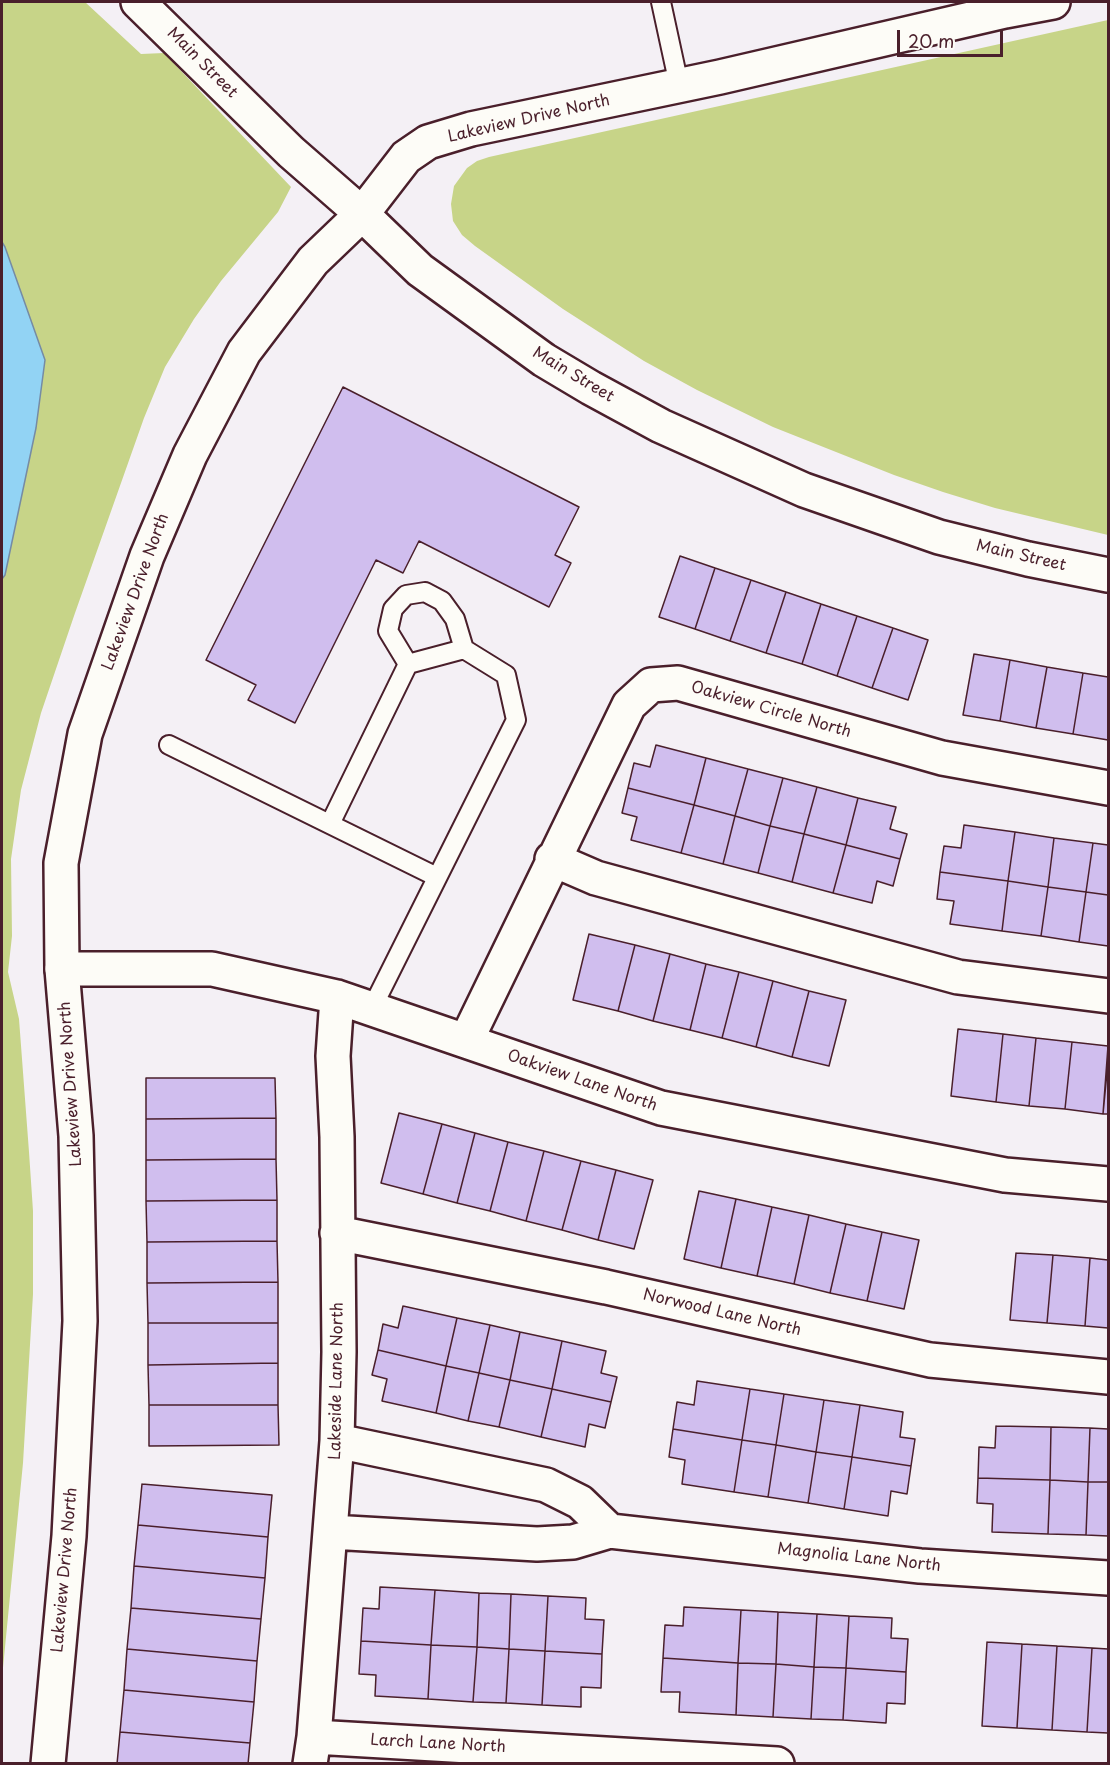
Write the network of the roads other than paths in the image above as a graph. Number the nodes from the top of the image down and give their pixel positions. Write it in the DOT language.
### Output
graph roads {
  1 [pos="138,2"];
  2 [pos="661,2"];
  3 [pos="1053,2"];
  4 [pos="1004,6"];
  5 [pos="679,86"];
  6 [pos="362,214"];
  7 [pos="1108,575"];
  8 [pos="464,649"];
  9 [pos="408,664"];
  10 [pos="169,745"];
  11 [pos="1108,788"];
  12 [pos="330,824"];
  13 [pos="552,860"];
  14 [pos="437,877"];
  15 [pos="62,969"];
  16 [pos="1108,996"];
  17 [pos="337,997"];
  18 [pos="372,1008"];
  19 [pos="466,1041"];
  20 [pos="1108,1184"];
  21 [pos="337,1233"];
  22 [pos="1108,1377"];
  23 [pos="337,1441"];
  24 [pos="610,1531"];
  25 [pos="331,1532"];
  26 [pos="1108,1578"];
  27 [pos="312,1750"];
  28 [pos="48,1764"];
  29 [pos="777,1764"];
  1 -- 6 [label="street, Main Street"];
  2 -- 5 [label="lane"];
  3 -- 4 [label="street, Lakeview Drive North"];
  4 -- 5 [label="street, Lakeview Drive North"];
  5 -- 6 [label="street, Lakeview Drive North"];
  6 -- 7 [label="street, Main Street"];
  6 -- 15 [label="street, Lakeview Drive North"];
  8 -- 9 [label="lane"];
  8 -- 9 [label="lane"];
  8 -- 14 [label="lane"];
  9 -- 12 [label="lane"];
  10 -- 12 [label="lane"];
  11 -- 13 [label="street, Oakview Circle North"];
  12 -- 14 [label="lane"];
  13 -- 16 [label="street"];
  13 -- 19 [label="street, Oakview Circle North"];
  14 -- 18 [label="lane"];
  15 -- 17 [label="street, Oakview Lane North"];
  15 -- 28 [label="street, Lakeview Drive North"];
  17 -- 18 [label="street, Oakview Lane North"];
  17 -- 21 [label="street, Lakeside Lane North"];
  18 -- 19 [label="street, Oakview Lane North"];
  19 -- 20 [label="street, Oakview Lane North"];
  21 -- 22 [label="street, Norwood Lane North"];
  21 -- 23 [label="street, Lakeside Lane North"];
  23 -- 24 [label="street"];
  23 -- 25 [label="street, Lakeside Lane North"];
  24 -- 25 [label="street, Magnolia Lane North"];
  24 -- 26 [label="street, Magnolia Lane North"];
  25 -- 27 [label="street, Lakeside Lane North"];
  27 -- 29 [label="street, Larch Lane North"];
}
